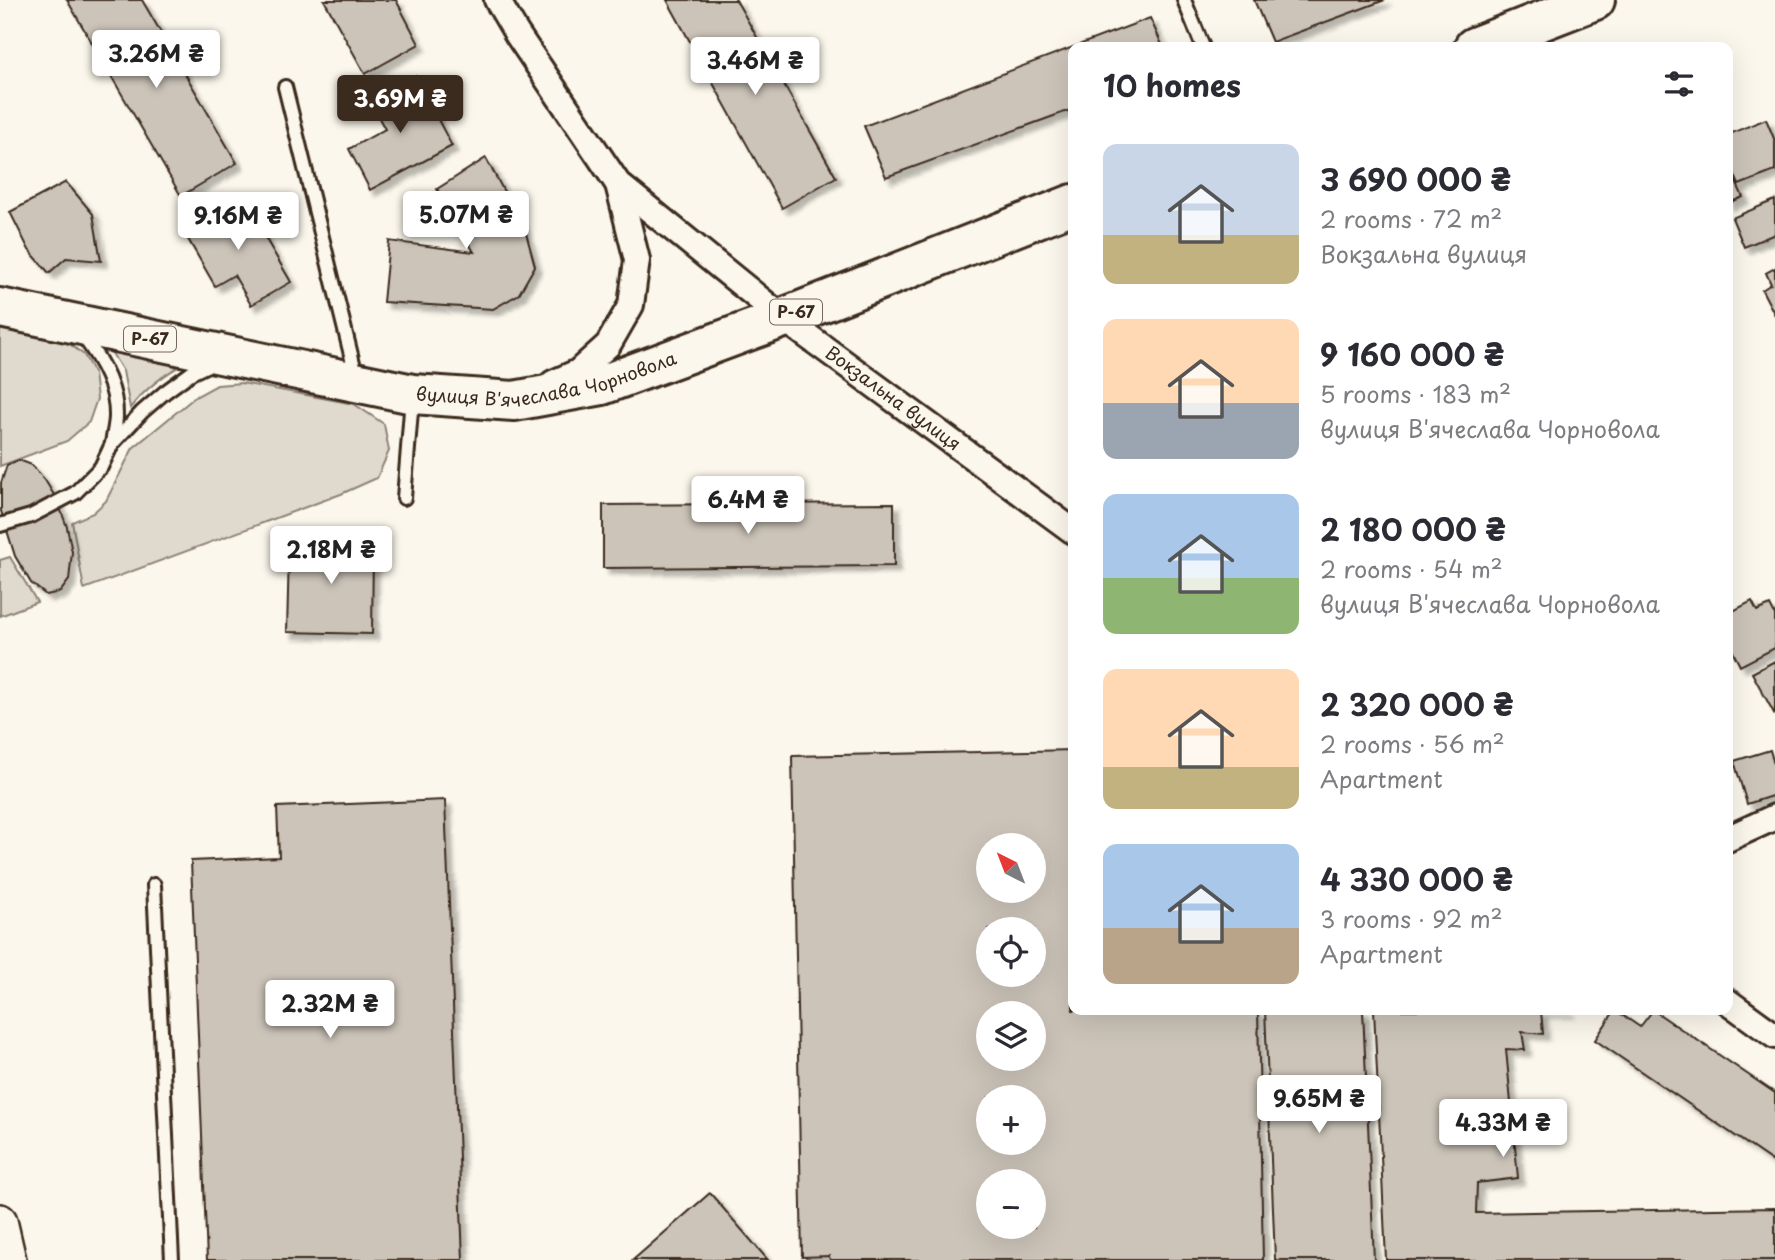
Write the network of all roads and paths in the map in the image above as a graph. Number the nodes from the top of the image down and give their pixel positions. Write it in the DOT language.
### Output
graph roads {
  1 [pos="497,0"];
  2 [pos="1184,0"];
  3 [pos="1595,0"];
  4 [pos="1201,42"];
  5 [pos="1487,42"];
  6 [pos="285,87"];
  7 [pos="618,184"];
  8 [pos="1068,206"];
  9 [pos="0,308"];
  10 [pos="783,318"];
  11 [pos="71,322"];
  12 [pos="228,355"];
  13 [pos="357,383"];
  14 [pos="413,394"];
  15 [pos="514,401"];
  16 [pos="112,444"];
  17 [pos="404,498"];
  18 [pos="0,525"];
  19 [pos="1068,527"];
  20 [pos="1775,817"];
  21 [pos="1733,836"];
  22 [pos="154,885"];
  23 [pos="1733,1004"];
  24 [pos="1775,1036"];
  25 [pos="0,1221"];
  26 [pos="9,1260"];
  27 [pos="172,1260"];
  1 -- 7 [label="street, Вокзальна вулиця"];
  2 -- 4 [label="lane"];
  3 -- 5 [label="main road"];
  6 -- 13 [label="lane"];
  7 -- 10 [label="street, Вокзальна вулиця"];
  7 -- 15 [label="street, Вокзальна вулиця"];
  8 -- 10 [label="main road, вулиця В'ячеслава Чорновола / Р-67"];
  9 -- 11 [label="main road, вулиця В'ячеслава Чорновола / Р-67"];
  10 -- 15 [label="main road, вулиця В'ячеслава Чорновола / Р-67"];
  10 -- 19 [label="street, Вокзальна вулиця"];
  11 -- 12 [label="main road, вулиця В'ячеслава Чорновола / Р-67"];
  11 -- 16 [label="lane"];
  12 -- 13 [label="main road, вулиця В'ячеслава Чорновола / Р-67"];
  12 -- 16 [label="lane"];
  13 -- 14 [label="main road, вулиця В'ячеслава Чорновола / Р-67"];
  14 -- 15 [label="main road, вулиця В'ячеслава Чорновола / Р-67"];
  14 -- 17 [label="lane"];
  16 -- 18 [label="lane"];
  20 -- 21 [label="street"];
  22 -- 27 [label="lane"];
  23 -- 24 [label="street"];
  25 -- 26 [label="main road"];
}
